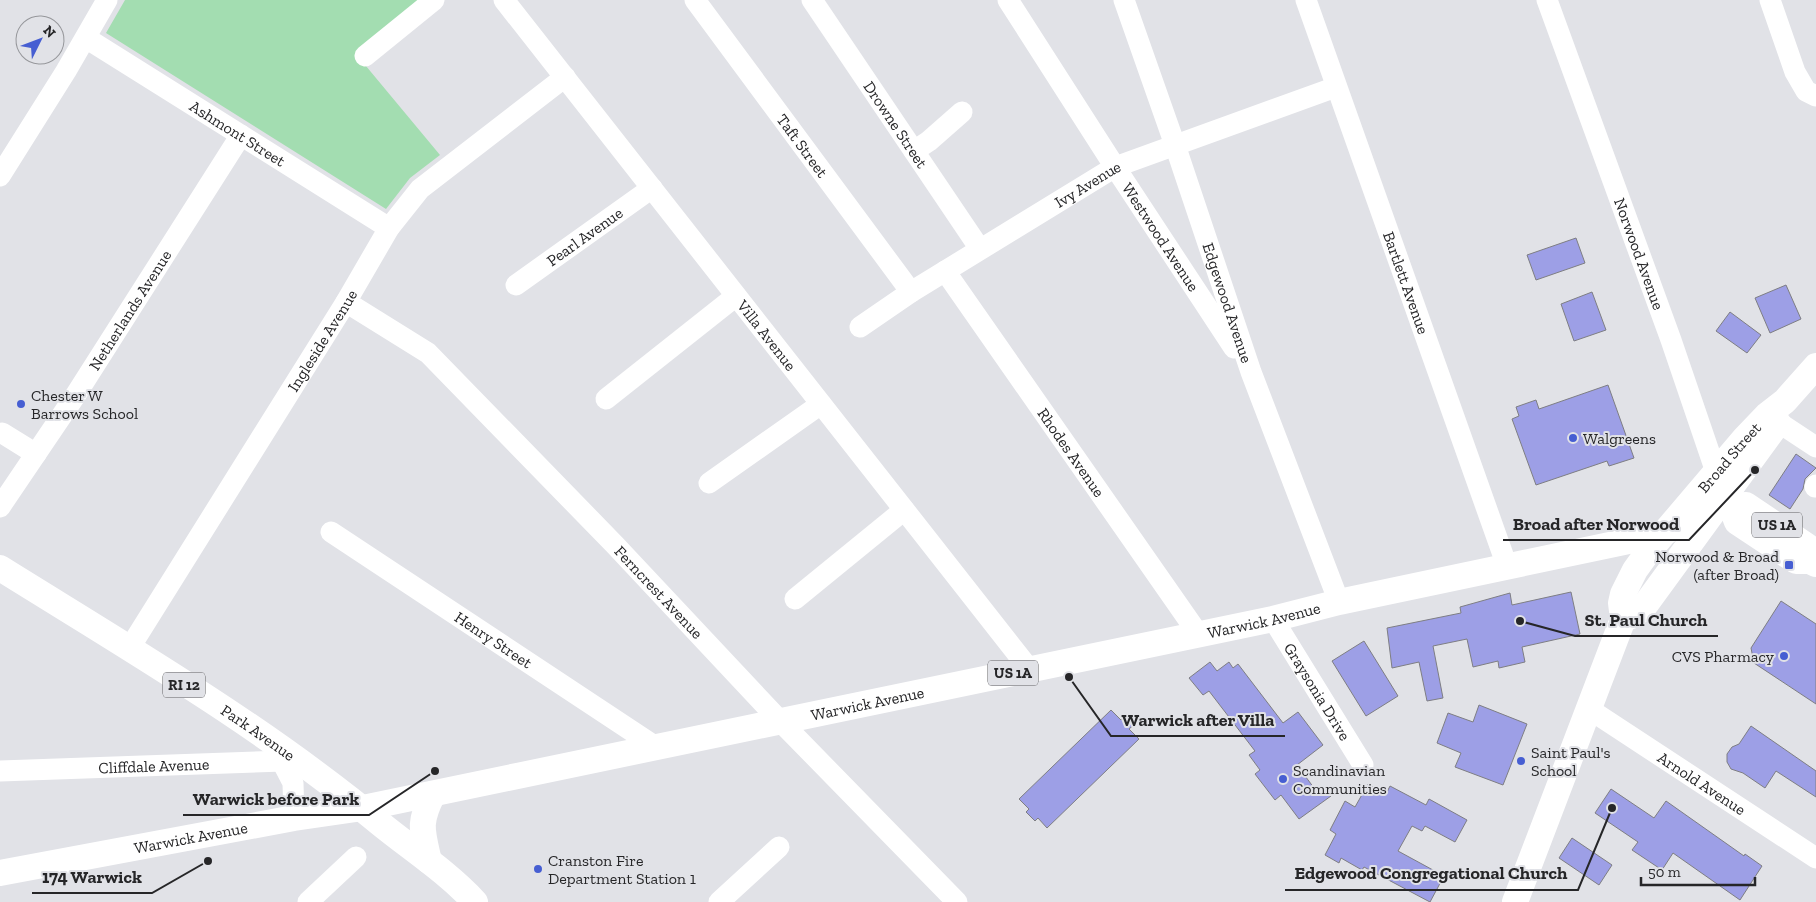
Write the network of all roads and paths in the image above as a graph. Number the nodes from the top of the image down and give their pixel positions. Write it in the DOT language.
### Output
graph roads {
  1 [pos="107,0"];
  2 [pos="434,0"];
  3 [pos="504,0"];
  4 [pos="695,0"];
  5 [pos="812,0"];
  6 [pos="1008,0"];
  7 [pos="1124,0"];
  8 [pos="1306,0"];
  9 [pos="1547,0"];
  10 [pos="1770,0"];
  11 [pos="86,38"];
  12 [pos="365,56"];
  13 [pos="565,77"];
  14 [pos="1336,86"];
  15 [pos="1816,96"];
  16 [pos="962,112"];
  17 [pos="241,135"];
  18 [pos="1175,145"];
  19 [pos="914,151"];
  20 [pos="1114,167"];
  21 [pos="0,176"];
  22 [pos="652,188"];
  23 [pos="389,228"];
  24 [pos="980,249"];
  25 [pos="945,271"];
  26 [pos="516,285"];
  27 [pos="911,292"];
  28 [pos="736,296"];
  29 [pos="346,302"];
  30 [pos="860,327"];
  31 [pos="1250,372"];
  32 [pos="1813,376"];
  33 [pos="606,400"];
  34 [pos="821,404"];
  35 [pos="1782,412"];
  36 [pos="2,433"];
  37 [pos="1816,447"];
  38 [pos="36,454"];
  39 [pos="1716,472"];
  40 [pos="709,483"];
  41 [pos="1727,502"];
  42 [pos="0,507"];
  43 [pos="904,510"];
  44 [pos="331,532"];
  45 [pos="1662,534"];
  46 [pos="1813,562"];
  47 [pos="1507,566"];
  48 [pos="0,568"];
  49 [pos="795,600"];
  50 [pos="1339,602"];
  51 [pos="1273,619"];
  52 [pos="1623,619"];
  53 [pos="1199,635"];
  54 [pos="129,649"];
  55 [pos="1030,670"];
  56 [pos="1589,709"];
  57 [pos="781,722"];
  58 [pos="656,748"];
  59 [pos="277,750"];
  60 [pos="1363,765"];
  61 [pos="0,771"];
  62 [pos="433,794"];
  63 [pos="364,808"];
  64 [pos="294,818"];
  65 [pos="779,848"];
  66 [pos="356,857"];
  67 [pos="1816,858"];
  68 [pos="429,861"];
  69 [pos="0,873"];
  70 [pos="308,902"];
  71 [pos="475,902"];
  72 [pos="719,902"];
  73 [pos="956,902"];
  74 [pos="1515,902"];
  1 -- 11 [label="street"];
  2 -- 12 [label="street"];
  3 -- 13 [label="street, Villa Avenue"];
  4 -- 27 [label="street, Taft Street"];
  5 -- 19 [label="street, Drowne Street"];
  6 -- 20 [label="street, Westwood Avenue"];
  7 -- 18 [label="street, Edgewood Avenue"];
  8 -- 14 [label="street, Bartlett Avenue"];
  9 -- 39 [label="street, Norwood Avenue"];
  10 -- 15 [label="street"];
  11 -- 17 [label="street, Ashmont Street"];
  11 -- 21 [label="street"];
  13 -- 22 [label="street, Villa Avenue"];
  13 -- 23 [label="street, Ingleside Avenue"];
  14 -- 18 [label="street, Ivy Avenue"];
  14 -- 47 [label="street, Bartlett Avenue"];
  16 -- 19 [label="street"];
  17 -- 23 [label="street, Ashmont Street"];
  17 -- 38 [label="street, Netherlands Avenue"];
  18 -- 20 [label="street, Ivy Avenue"];
  18 -- 31 [label="street, Edgewood Avenue"];
  19 -- 24 [label="street, Drowne Street"];
  20 -- 24 [label="street, Ivy Avenue"];
  20 -- 31 [label="street, Westwood Avenue"];
  22 -- 26 [label="street, Pearl Avenue"];
  22 -- 28 [label="street, Villa Avenue"];
  23 -- 29 [label="street, Ingleside Avenue"];
  24 -- 25 [label="street, Ivy Avenue"];
  25 -- 27 [label="street, Ivy Avenue"];
  25 -- 53 [label="street, Rhodes Avenue"];
  27 -- 30 [label="street, Ivy Avenue"];
  28 -- 33 [label="street"];
  28 -- 34 [label="street, Villa Avenue"];
  29 -- 54 [label="street, Ingleside Avenue"];
  29 -- 57 [label="street, Ferncrest Avenue"];
  31 -- 50 [label="street, Edgewood Avenue"];
  32 -- 35 [label="main road, Broad Street"];
  34 -- 40 [label="street"];
  34 -- 43 [label="street, Villa Avenue"];
  35 -- 37 [label="street"];
  35 -- 39 [label="main road, Broad Street"];
  35 -- 41 [label="main road, Broad Street"];
  36 -- 38 [label="street"];
  38 -- 42 [label="street, Netherlands Avenue"];
  39 -- 41 [label="main road, Norwood Avenue"];
  39 -- 45 [label="main road, Broad Street"];
  41 -- 45 [label="main road, Warwick Avenue / US 1A"];
  41 -- 46 [label="main road, US 1A"];
  41 -- 52 [label="main road, Broad Street"];
  43 -- 49 [label="street"];
  43 -- 55 [label="street, Villa Avenue"];
  44 -- 58 [label="street, Henry Street"];
  45 -- 47 [label="main road, Warwick Avenue / US 1A"];
  45 -- 52 [label="main road, Broad Street"];
  47 -- 50 [label="main road, Warwick Avenue / US 1A"];
  48 -- 54 [label="main road, Park Avenue / RI 12"];
  50 -- 51 [label="main road, Warwick Avenue / US 1A"];
  51 -- 53 [label="main road, Warwick Avenue / US 1A"];
  51 -- 60 [label="street, Graysonia Drive"];
  52 -- 56 [label="main road, Broad Street"];
  53 -- 55 [label="main road, Warwick Avenue / US 1A"];
  54 -- 59 [label="main road, Park Avenue / RI 12"];
  55 -- 57 [label="main road, Warwick Avenue / US 1A"];
  56 -- 67 [label="street, Arnold Avenue"];
  56 -- 74 [label="main road, Broad Street"];
  57 -- 58 [label="main road, Warwick Avenue / US 1A"];
  57 -- 73 [label="street, Ferncrest Avenue"];
  58 -- 62 [label="main road, Warwick Avenue / US 1A"];
  59 -- 61 [label="street, Cliffdale Avenue"];
  59 -- 63 [label="main road, Park Avenue / RI 12"];
  59 -- 64 [label="street"];
  62 -- 63 [label="main road, Warwick Avenue / US 1A"];
  62 -- 68 [label="main road"];
  63 -- 64 [label="main road, Warwick Avenue / US 1A"];
  63 -- 68 [label="main road, Park Avenue / RI 12"];
  64 -- 69 [label="main road, Warwick Avenue / US 1A"];
  65 -- 72 [label="street"];
  66 -- 70 [label="street"];
  68 -- 71 [label="main road, Park Avenue / RI 12"];
}
